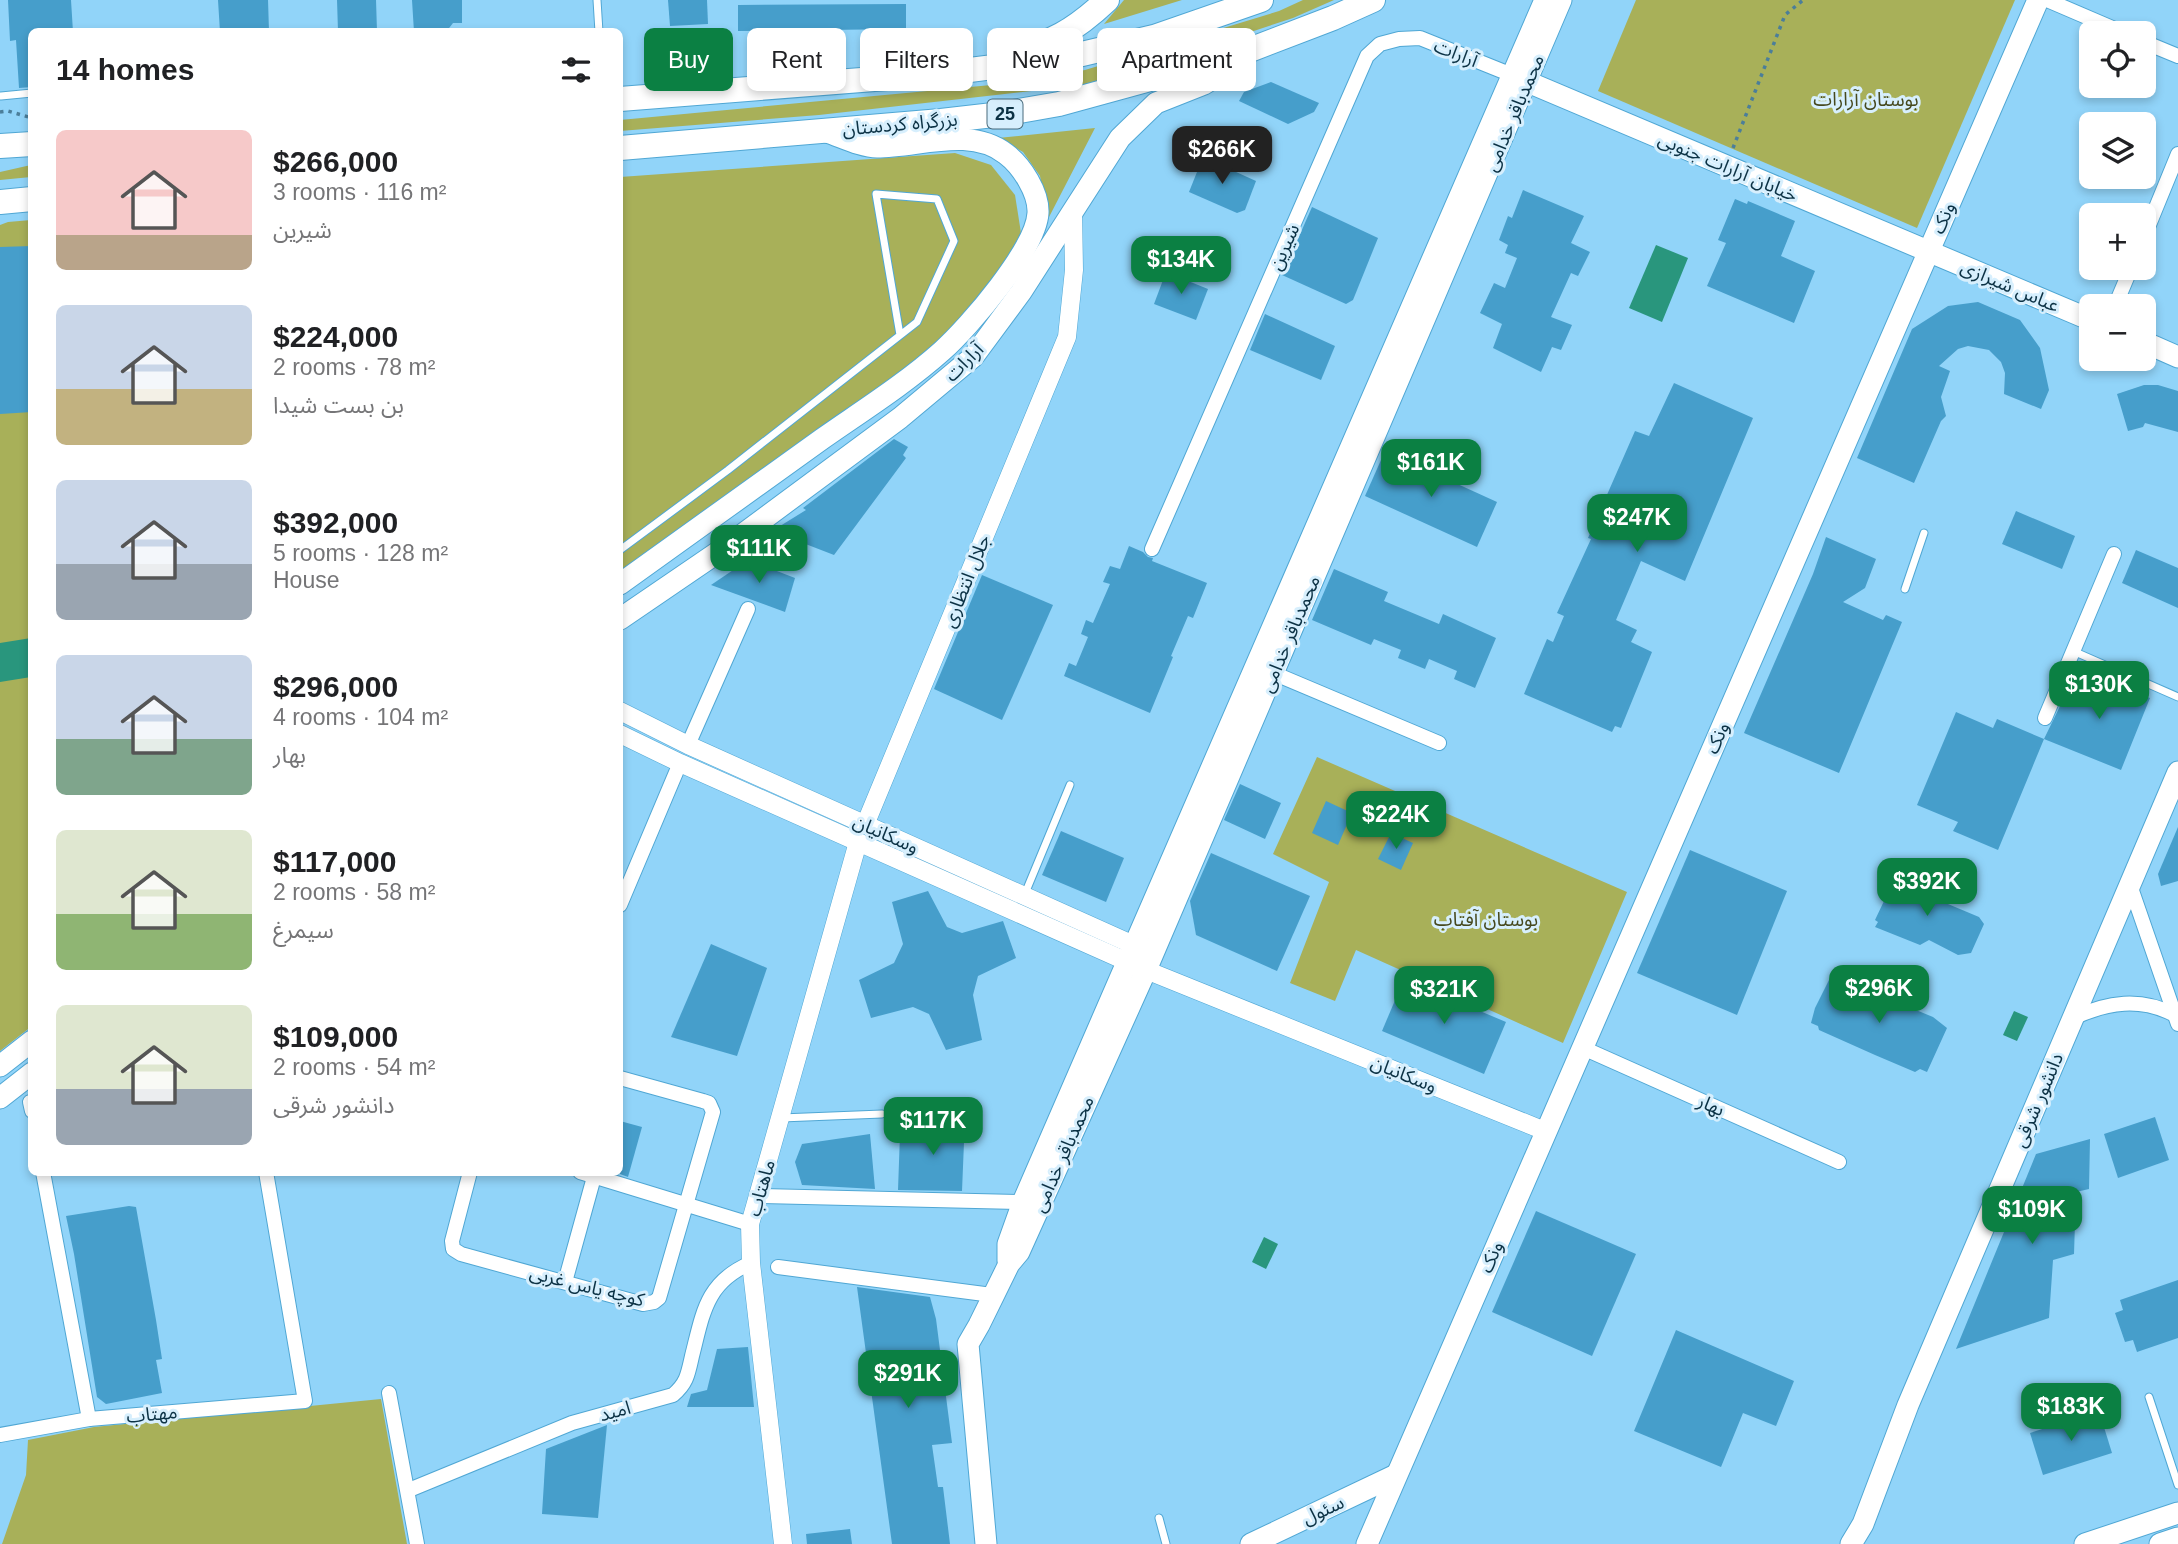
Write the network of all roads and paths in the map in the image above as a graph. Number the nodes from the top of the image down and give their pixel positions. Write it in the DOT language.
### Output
graph roads {
  1 [pos="597,0"];
  2 [pos="1107,0"];
  3 [pos="1261,0"];
  4 [pos="1373,0"];
  5 [pos="1545,0"];
  6 [pos="1561,0"];
  7 [pos="1803,0"];
  8 [pos="2038,0"];
  9 [pos="2047,0"];
  10 [pos="2096,21"];
  11 [pos="598,28"];
  12 [pos="1399,39"];
  13 [pos="2156,47"];
  14 [pos="1256,48"];
  15 [pos="2178,56"];
  16 [pos="973,64"];
  17 [pos="973,70"];
  18 [pos="1520,79"];
  19 [pos="860,80"];
  20 [pos="1105,91"];
  21 [pos="1186,91"];
  22 [pos="28,93"];
  23 [pos="1,96"];
  24 [pos="623,99"];
  25 [pos="0,112"];
  26 [pos="28,117"];
  27 [pos="825,131"];
  28 [pos="28,144"];
  29 [pos="0,146"];
  30 [pos="623,148"];
  31 [pos="2178,154"];
  32 [pos="1726,166"];
  33 [pos="28,199"];
  34 [pos="0,202"];
  35 [pos="28,206"];
  36 [pos="2156,208"];
  37 [pos="0,209"];
  38 [pos="1073,210"];
  39 [pos="1929,251"];
  40 [pos="2079,315"];
  41 [pos="900,335"];
  42 [pos="2156,347"];
  43 [pos="2178,356"];
  44 [pos="1924,533"];
  45 [pos="623,548"];
  46 [pos="1152,549"];
  47 [pos="2114,554"];
  48 [pos="623,582"];
  49 [pos="1905,589"];
  50 [pos="747,609"];
  51 [pos="623,617"];
  52 [pos="2073,652"];
  53 [pos="1273,673"];
  54 [pos="2178,697"];
  55 [pos="623,712"];
  56 [pos="2045,718"];
  57 [pos="623,735"];
  58 [pos="1439,743"];
  59 [pos="688,745"];
  60 [pos="1230,751"];
  61 [pos="680,763"];
  62 [pos="2178,772"];
  63 [pos="1070,785"];
  64 [pos="865,824"];
  65 [pos="858,842"];
  66 [pos="2130,885"];
  67 [pos="1024,896"];
  68 [pos="623,898"];
  69 [pos="1141,958"];
  70 [pos="2073,1018"];
  71 [pos="2177,1018"];
  72 [pos="1107,1034"];
  73 [pos="28,1044"];
  74 [pos="1583,1048"];
  75 [pos="0,1066"];
  76 [pos="28,1076"];
  77 [pos="623,1080"];
  78 [pos="0,1098"];
  79 [pos="882,1114"];
  80 [pos="780,1118"];
  81 [pos="1545,1131"];
  82 [pos="1839,1163"];
  83 [pos="44,1176"];
  84 [pos="267,1176"];
  85 [pos="469,1176"];
  86 [pos="587,1176"];
  87 [pos="590,1176"];
  88 [pos="758,1196"];
  89 [pos="1023,1202"];
  90 [pos="686,1204"];
  91 [pos="750,1223"];
  92 [pos="751,1263"];
  93 [pos="1009,1264"];
  94 [pos="779,1267"];
  95 [pos="565,1282"];
  96 [pos="992,1295"];
  97 [pos="979,1325"];
  98 [pos="389,1393"];
  99 [pos="2149,1397"];
  100 [pos="1908,1405"];
  101 [pos="89,1419"];
  102 [pos="0,1435"];
  103 [pos="1396,1475"];
  104 [pos="2178,1485"];
  105 [pos="409,1490"];
  106 [pos="2178,1513"];
  107 [pos="1159,1518"];
  108 [pos="2178,1538"];
  109 [pos="417,1544"];
  110 [pos="783,1544"];
  111 [pos="986,1544"];
  112 [pos="1000,1544"];
  113 [pos="1166,1544"];
  114 [pos="1251,1544"];
  115 [pos="1367,1544"];
  116 [pos="1835,1544"];
  117 [pos="1851,1544"];
  118 [pos="2085,1544"];
  119 [pos="2160,1544"];
  1 -- 11 [label="lane"];
  2 -- 16 [label="highway"];
  3 -- 17 [label="highway"];
  4 -- 14 [label="highway, بزرگراه کردستان / 25"];
  5 -- 18 [label="main road"];
  6 -- 18 [label="main road, محمدباقر خدامی"];
  7 -- 32 [label="path"];
  8 -- 39 [label="main road, ونک"];
  9 -- 10 [label="street"];
  12 -- 18 [label="street, آرارات"];
  12 -- 46 [label="street, شیرین"];
  13 -- 15 [label="street"];
  18 -- 32 [label="main road, خیابان آرارات جنوبی"];
  18 -- 53 [label="main road, محمدباقر خدامی"];
  18 -- 60 [label="main road, محمدباقر خدامی"];
  19 -- 24 [label="highway"];
  20 -- 27 [label="highway, بزرگراه کردستان / 25"];
  21 -- 38 [label="main road, آرارات"];
  22 -- 23 [label="lane"];
  25 -- 26 [label="path"];
  27 -- 30 [label="highway, بزرگراه کردستان / 25"];
  27 -- 48 [label="main road, آرارات"];
  28 -- 29 [label="highway"];
  31 -- 36 [label="street"];
  32 -- 39 [label="main road, خیابان آرارات جنوبی"];
  33 -- 34 [label="highway"];
  35 -- 37 [label="main road"];
  38 -- 51 [label="main road, آرارات"];
  38 -- 64 [label="street, جلال انتظاری"];
  39 -- 40 [label="main road, عباس شیرازی"];
  39 -- 74 [label="main road, ونک"];
  41 -- 41 [label="lane"];
  41 -- 45 [label="lane"];
  42 -- 43 [label="main road"];
  44 -- 49 [label="lane"];
  47 -- 52 [label="street"];
  50 -- 59 [label="street"];
  52 -- 54 [label="lane"];
  52 -- 56 [label="street"];
  53 -- 58 [label="street"];
  53 -- 60 [label="main road, محمدباقر خدامی"];
  55 -- 59 [label="street, وسکانیان"];
  57 -- 61 [label="street"];
  59 -- 61 [label="street"];
  59 -- 64 [label="street, وسکانیان"];
  60 -- 69 [label="main road, محمدباقر خدامی"];
  61 -- 65 [label="street"];
  61 -- 68 [label="street"];
  62 -- 66 [label="main road, دانشور شرقی"];
  63 -- 67 [label="lane"];
  64 -- 67 [label="street, وسکانیان"];
  65 -- 69 [label="street"];
  65 -- 80 [label="street, ماهتاب"];
  66 -- 70 [label="main road, دانشور شرقی"];
  66 -- 71 [label="street"];
  67 -- 69 [label="street, وسکانیان"];
  69 -- 72 [label="main road, محمدباقر خدامی"];
  69 -- 81 [label="street, وسکانیان"];
  70 -- 71 [label="street"];
  70 -- 100 [label="main road, دانشور شرقی"];
  72 -- 89 [label="main road, محمدباقر خدامی"];
  72 -- 93 [label="main road, محمدباقر خدامی"];
  73 -- 75 [label="main road"];
  74 -- 81 [label="main road, ونک"];
  74 -- 82 [label="street, بهار"];
  76 -- 78 [label="main road"];
  77 -- 90 [label="street"];
  79 -- 80 [label="lane"];
  80 -- 88 [label="street, ماهتاب"];
  81 -- 103 [label="main road, ونک"];
  83 -- 101 [label="street"];
  84 -- 101 [label="street, مهتاب"];
  85 -- 95 [label="street, کوچه یاس غربی"];
  86 -- 95 [label="street"];
  87 -- 90 [label="street"];
  88 -- 89 [label="street"];
  88 -- 91 [label="street, ماهتاب"];
  89 -- 93 [label="main road, محمدباقر خدامی"];
  90 -- 91 [label="street"];
  90 -- 95 [label="street, کوچه یاس غربی"];
  91 -- 92 [label="street, ماهتاب"];
  92 -- 105 [label="street, امید"];
  92 -- 110 [label="street, ماهتاب"];
  93 -- 96 [label="main road, محمدباقر خدامی"];
  94 -- 96 [label="street"];
  96 -- 97 [label="main road, محمدباقر خدامی"];
  97 -- 111 [label="main road, محمدباقر خدامی"];
  97 -- 112 [label="main road, محمدباقر خدامی"];
  98 -- 105 [label="street"];
  99 -- 104 [label="lane"];
  100 -- 116 [label="main road"];
  100 -- 117 [label="main road, دانشور شرقی"];
  101 -- 102 [label="street, مهتاب"];
  103 -- 114 [label="main road, سئول"];
  103 -- 115 [label="main road, ونک"];
  105 -- 109 [label="street"];
  106 -- 118 [label="main road"];
  107 -- 113 [label="lane"];
  108 -- 119 [label="main road"];
}
